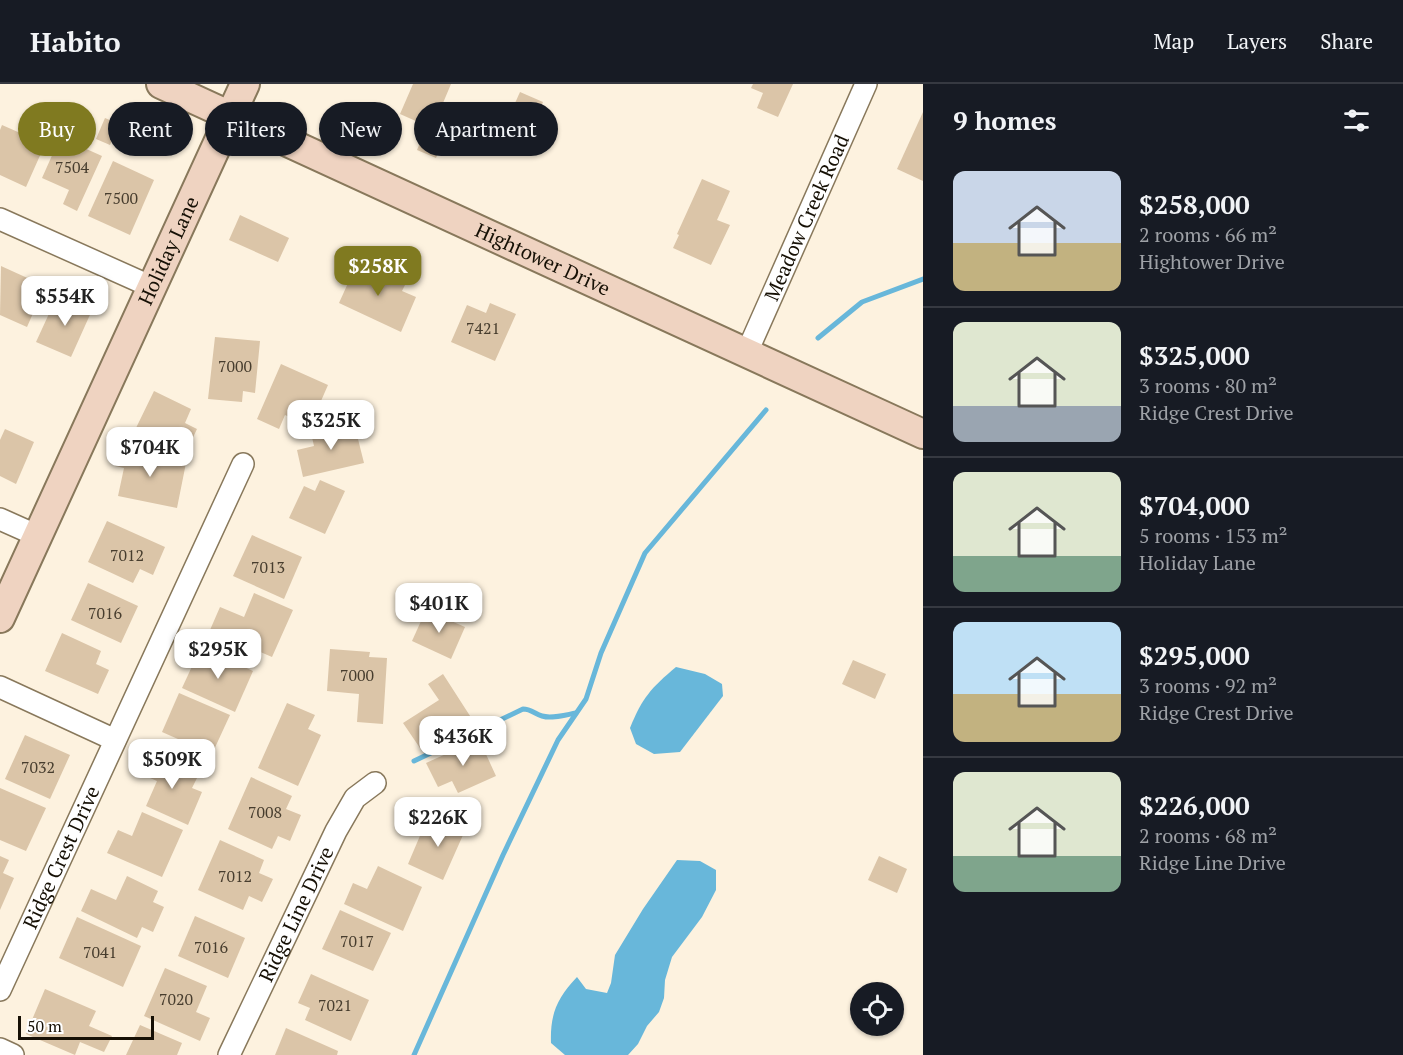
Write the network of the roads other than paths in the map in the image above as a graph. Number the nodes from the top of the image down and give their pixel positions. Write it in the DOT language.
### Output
graph roads {
  1 [pos="161,84"];
  2 [pos="245,84"];
  3 [pos="866,84"];
  4 [pos="236,102"];
  5 [pos="205,103"];
  6 [pos="307,149"];
  7 [pos="211,156"];
  8 [pos="0,219"];
  9 [pos="152,287"];
  10 [pos="747,352"];
  11 [pos="923,434"];
  12 [pos="243,464"];
  13 [pos="0,519"];
  14 [pos="38,536"];
  15 [pos="0,618"];
  16 [pos="0,687"];
  17 [pos="115,740"];
  18 [pos="375,783"];
  19 [pos="0,990"];
  20 [pos="0,1049"];
  21 [pos="13,1055"];
  22 [pos="229,1055"];
  1 -- 5 [label="street, Hightower Drive"];
  2 -- 4 [label="street, Holiday Lane"];
  3 -- 10 [label="street, Meadow Creek Road"];
  6 -- 10 [label="street, Hightower Drive"];
  7 -- 9 [label="street, Holiday Lane"];
  8 -- 9 [label="street"];
  9 -- 14 [label="street, Holiday Lane"];
  10 -- 11 [label="street, Hightower Drive"];
  12 -- 17 [label="street, Ridge Crest Drive"];
  13 -- 14 [label="street"];
  14 -- 15 [label="street, Holiday Lane"];
  16 -- 17 [label="street"];
  17 -- 19 [label="street, Ridge Crest Drive"];
  18 -- 22 [label="street, Ridge Line Drive"];
  20 -- 21 [label="street"];
}
